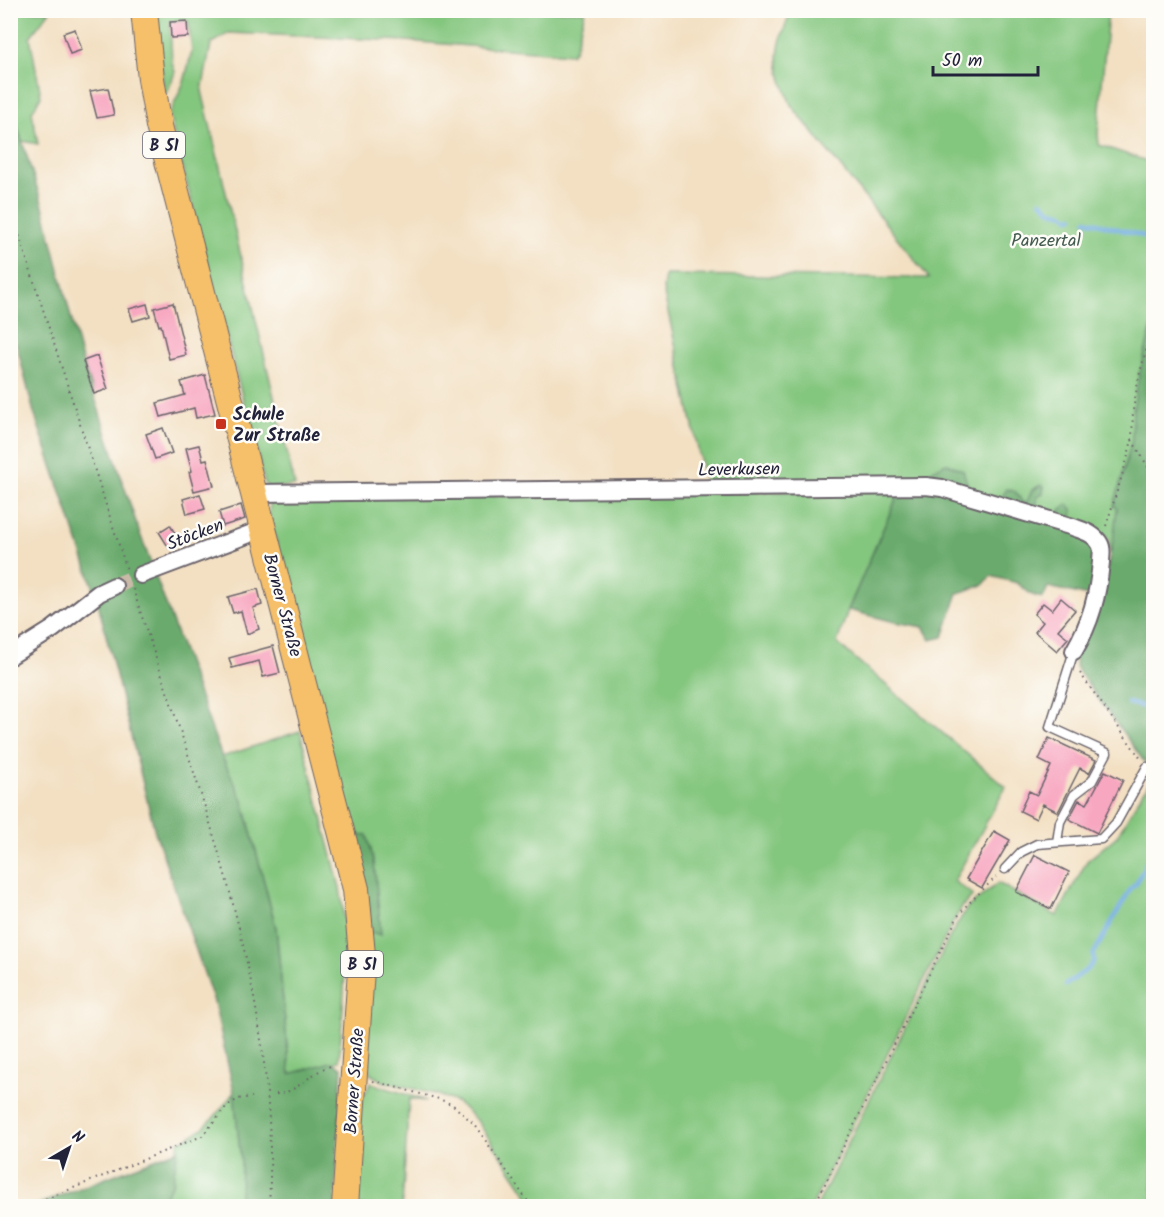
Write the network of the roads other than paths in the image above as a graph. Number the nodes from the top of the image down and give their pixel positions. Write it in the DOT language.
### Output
graph roads {
  1 [pos="144,10"];
  2 [pos="255,493"];
  3 [pos="263,529"];
  4 [pos="141,575"];
  5 [pos="114,586"];
  6 [pos="1074,651"];
  7 [pos="10,656"];
  8 [pos="1147,767"];
  9 [pos="1057,842"];
  10 [pos="1005,869"];
  11 [pos="345,1206"];
  1 -- 2 [label="main road, Borner Straße / B 51"];
  2 -- 3 [label="main road, Borner Straße / B 51"];
  2 -- 6 [label="street, Leverkusen"];
  3 -- 4 [label="street, Stöcken"];
  3 -- 11 [label="main road, Borner Straße / B 51"];
  5 -- 7 [label="street"];
  6 -- 9 [label="lane"];
  8 -- 9 [label="lane"];
  9 -- 10 [label="lane"];
}
